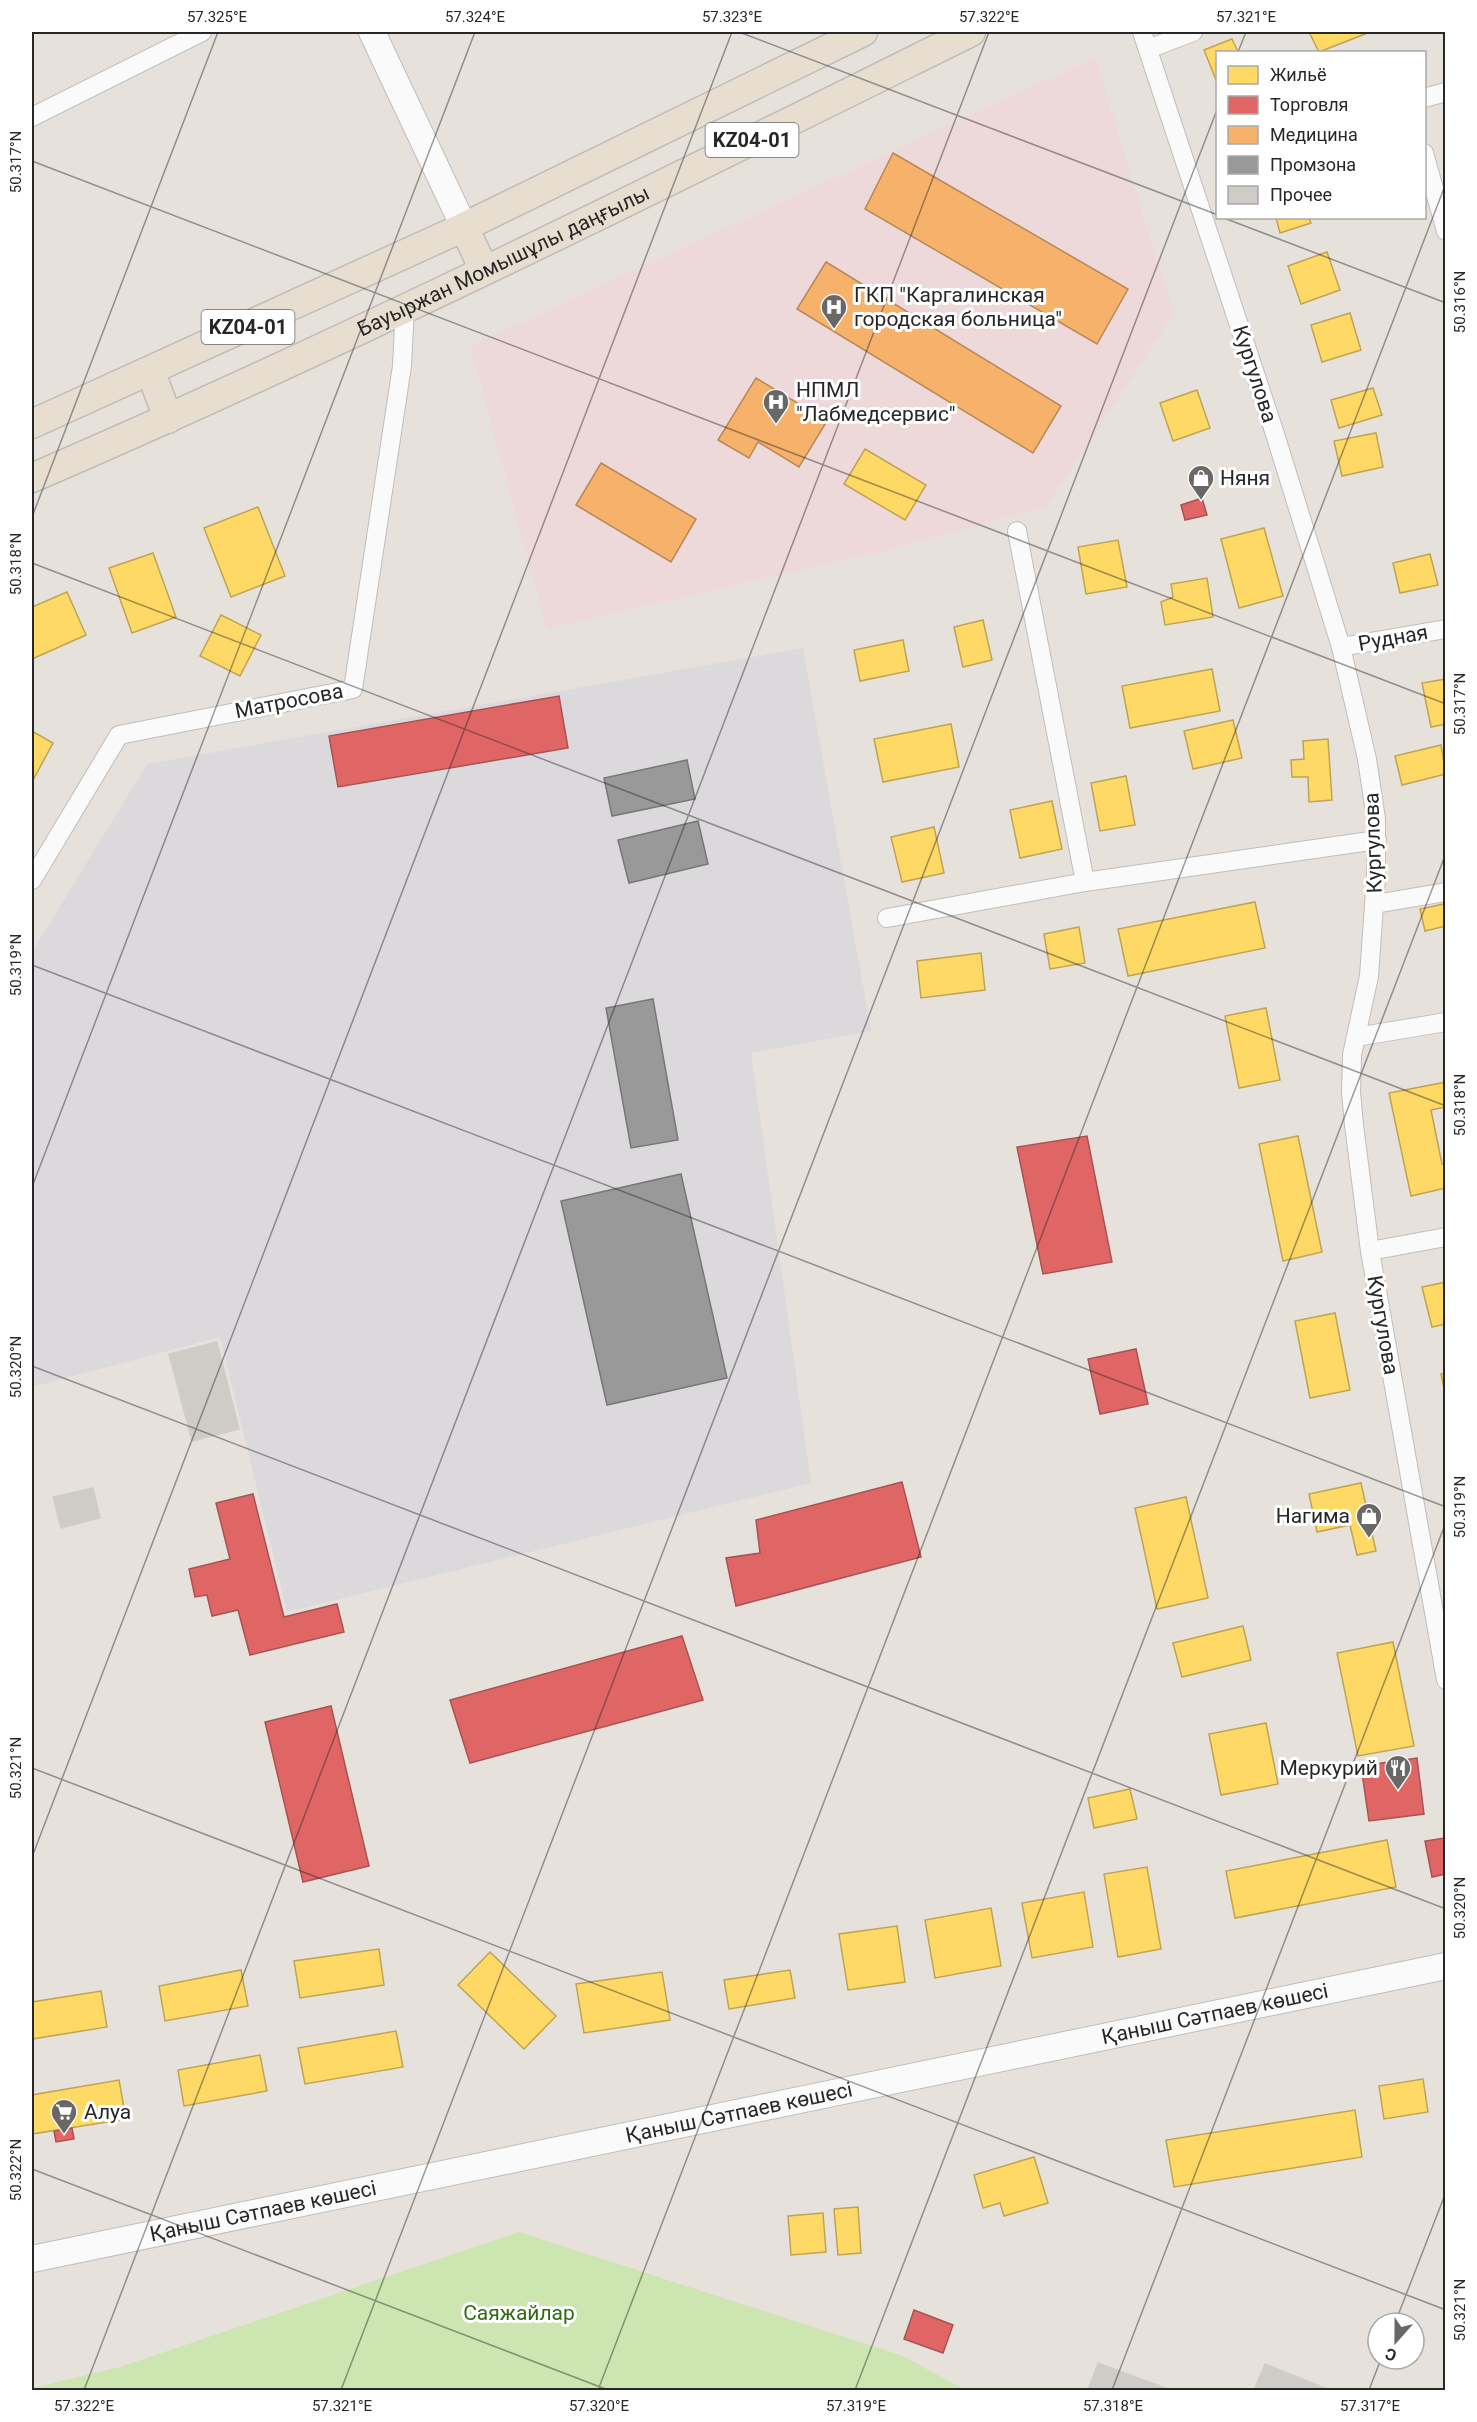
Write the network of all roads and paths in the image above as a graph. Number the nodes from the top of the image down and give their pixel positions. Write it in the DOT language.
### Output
graph roads {
  1 [pos="201,32"];
  2 [pos="372,32"];
  3 [pos="863,32"];
  4 [pos="971,32"];
  5 [pos="1142,32"];
  6 [pos="1193,32"];
  7 [pos="1148,49"];
  8 [pos="1446,92"];
  9 [pos="1426,98"];
  10 [pos="32,117"];
  11 [pos="1426,157"];
  12 [pos="464,227"];
  13 [pos="1446,231"];
  14 [pos="484,270"];
  15 [pos="405,307"];
  16 [pos="151,372"];
  17 [pos="168,419"];
  18 [pos="32,424"];
  19 [pos="32,478"];
  20 [pos="1017,531"];
  21 [pos="1446,629"];
  22 [pos="1341,647"];
  23 [pos="1377,840"];
  24 [pos="32,880"];
  25 [pos="1085,882"];
  26 [pos="1446,892"];
  27 [pos="1375,904"];
  28 [pos="887,918"];
  29 [pos="1446,1022"];
  30 [pos="1356,1036"];
  31 [pos="1446,1237"];
  32 [pos="1370,1251"];
  33 [pos="1446,1680"];
  34 [pos="1446,1966"];
  35 [pos="32,2259"];
  1 -- 10 [label="street"];
  2 -- 12 [label="street"];
  3 -- 12 [label="main road, KZ04-01"];
  4 -- 14 [label="main road, Бауыржан Момышұлы даңғылы / KZ04-01"];
  5 -- 7 [label="street, Кургулова"];
  6 -- 7 [label="street"];
  7 -- 22 [label="street, Кургулова"];
  8 -- 9 [label="street"];
  11 -- 13 [label="street"];
  12 -- 14 [label="main road"];
  12 -- 16 [label="main road, KZ04-01"];
  14 -- 15 [label="main road, Бауыржан Момышұлы даңғылы / KZ04-01"];
  15 -- 17 [label="main road, Бауыржан Момышұлы даңғылы / KZ04-01"];
  15 -- 24 [label="street, Матросова"];
  16 -- 17 [label="main road"];
  16 -- 18 [label="main road, KZ04-01"];
  17 -- 19 [label="main road, Бауыржан Момышұлы даңғылы / KZ04-01"];
  20 -- 25 [label="street"];
  21 -- 22 [label="street, Рудная"];
  22 -- 23 [label="street, Кургулова"];
  23 -- 25 [label="street"];
  23 -- 27 [label="street, Кургулова"];
  25 -- 28 [label="street"];
  26 -- 27 [label="street"];
  27 -- 30 [label="street, Кургулова"];
  29 -- 30 [label="street"];
  30 -- 32 [label="street, Кургулова"];
  31 -- 32 [label="street"];
  32 -- 33 [label="street, Кургулова"];
  34 -- 35 [label="street, Қаныш Сәтпаев көшесі"];
}
